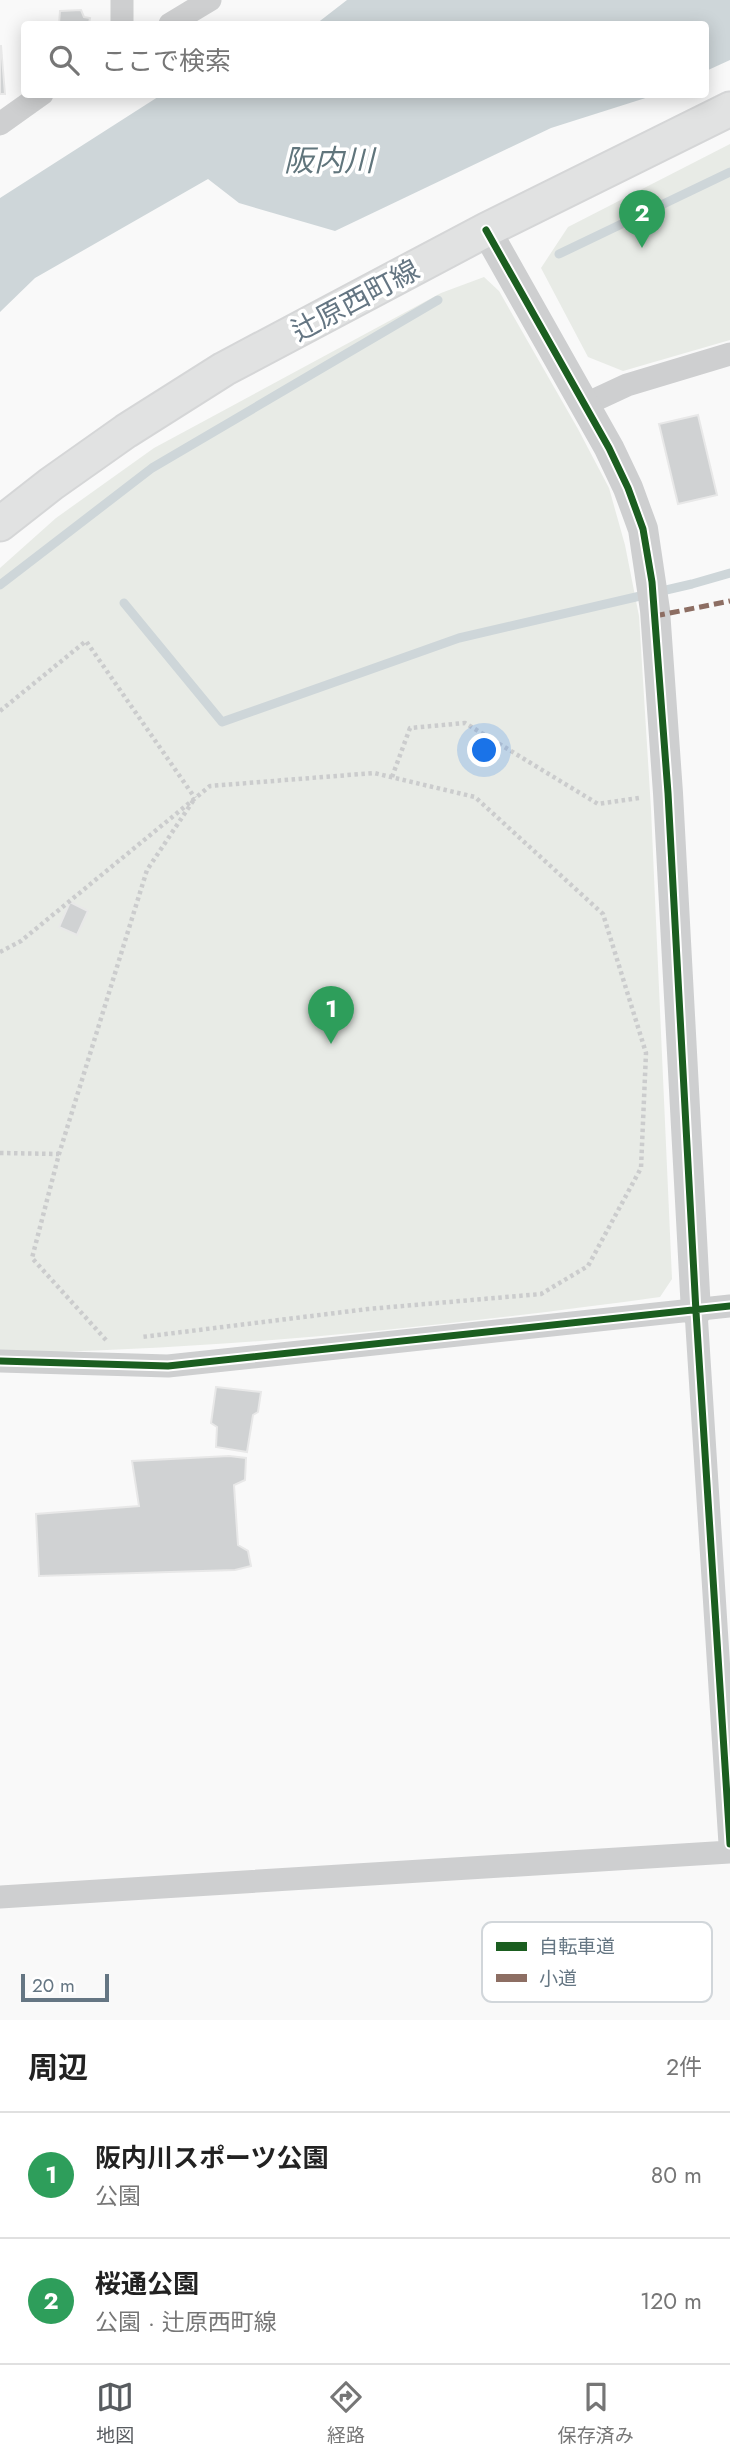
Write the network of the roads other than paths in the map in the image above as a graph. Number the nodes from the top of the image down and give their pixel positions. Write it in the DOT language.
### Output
graph roads {
  1 [pos="122,0"];
  2 [pos="210,0"];
  3 [pos="122,21"];
  4 [pos="175,21"];
  5 [pos="36,98"];
  6 [pos="730,109"];
  7 [pos="0,124"];
  8 [pos="486,230"];
  9 [pos="730,354"];
  10 [pos="584,405"];
  11 [pos="0,524"];
  12 [pos="730,1306"];
  13 [pos="696,1312"];
  14 [pos="0,1361"];
  15 [pos="730,1844"];
  16 [pos="730,1852"];
  17 [pos="0,1897"];
  1 -- 3 [label="street"];
  2 -- 4 [label="street"];
  5 -- 7 [label="street"];
  6 -- 8 [label="main road, 辻原西町線"];
  8 -- 10 [label="street"];
  8 -- 11 [label="main road, 辻原西町線"];
  9 -- 10 [label="street"];
  10 -- 13 [label="street"];
  12 -- 13 [label="street"];
  13 -- 14 [label="street"];
  13 -- 15 [label="street"];
  16 -- 17 [label="street"];
}
